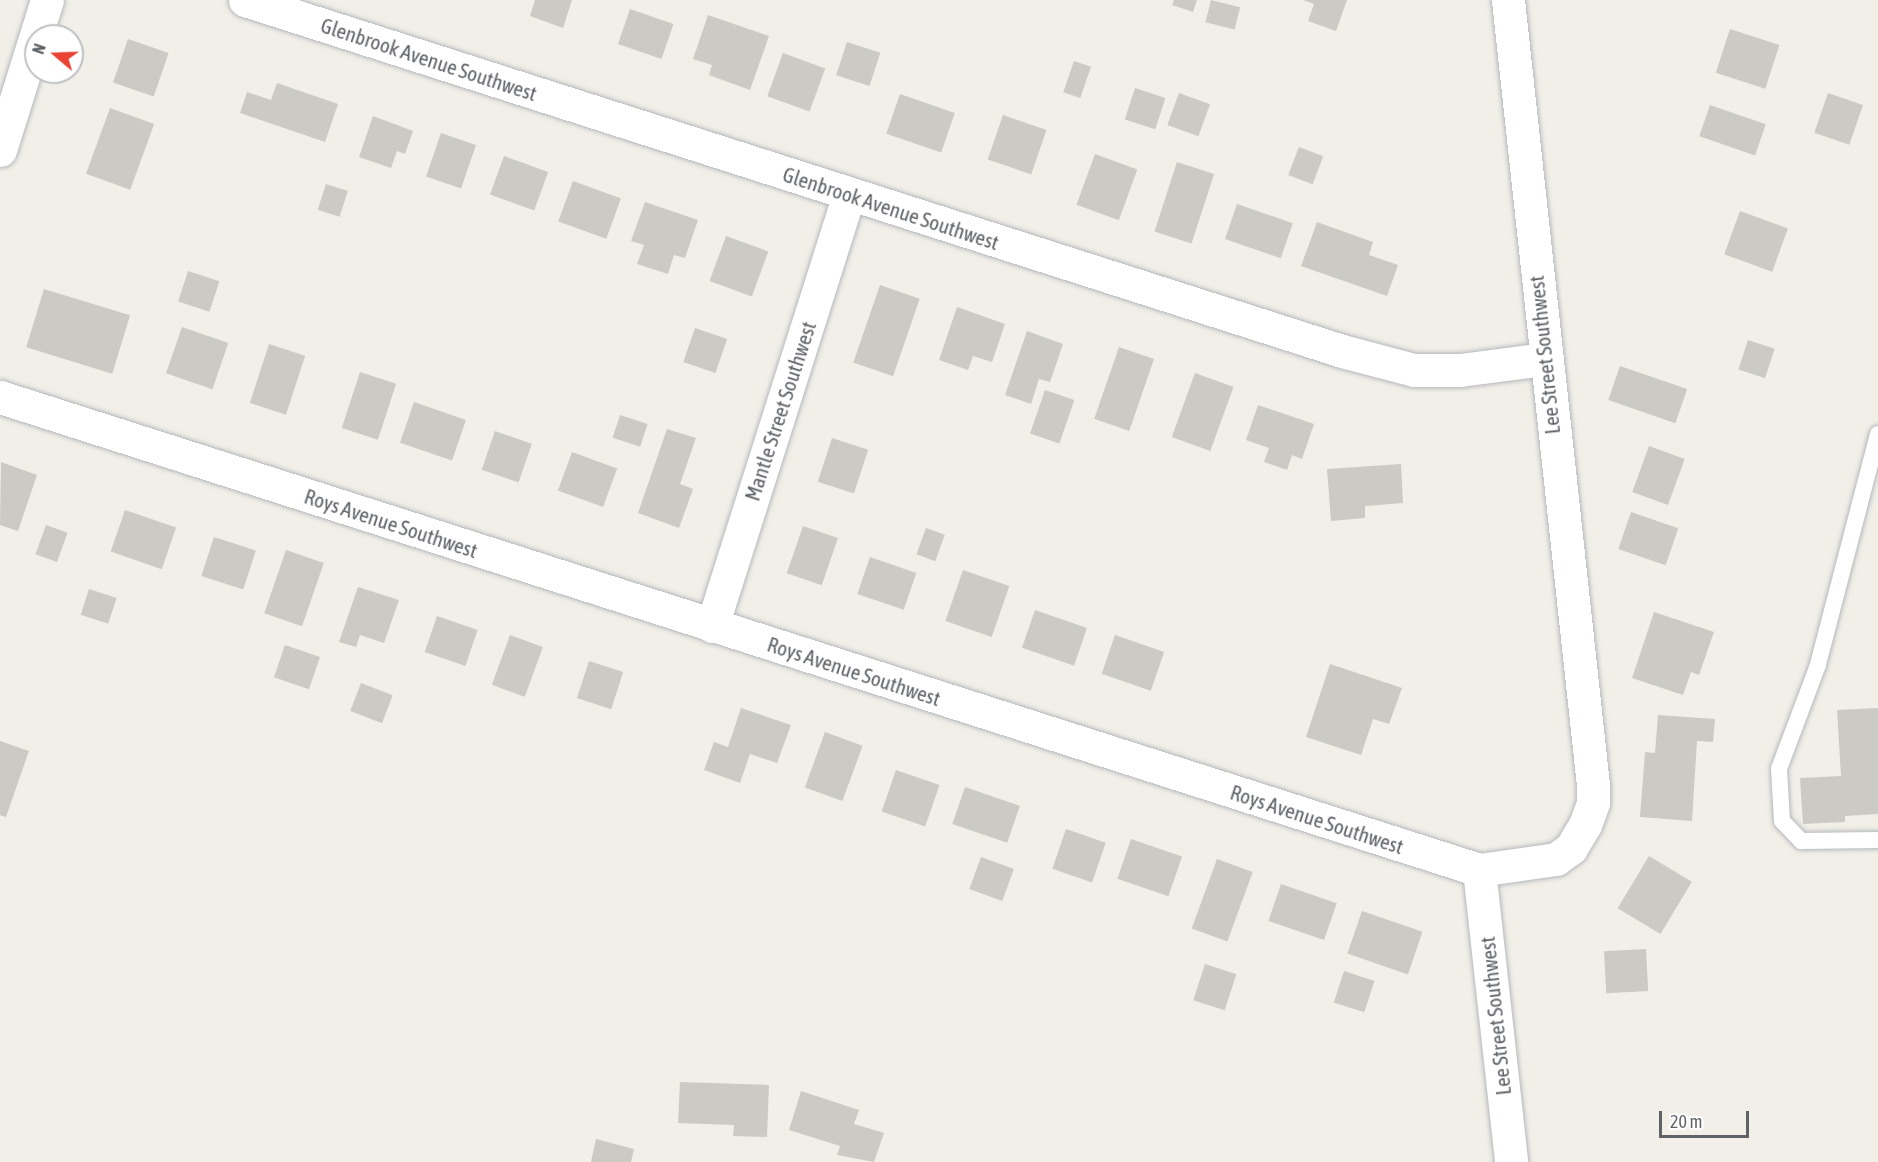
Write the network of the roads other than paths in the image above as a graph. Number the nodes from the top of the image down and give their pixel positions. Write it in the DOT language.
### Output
graph roads {
  1 [pos="47,0"];
  2 [pos="245,0"];
  3 [pos="1508,0"];
  4 [pos="1,143"];
  5 [pos="849,195"];
  6 [pos="1545,359"];
  7 [pos="0,397"];
  8 [pos="1878,434"];
  9 [pos="1875,461"];
  10 [pos="712,626"];
  11 [pos="1582,709"];
  12 [pos="1878,840"];
  13 [pos="1479,870"];
  14 [pos="1510,1162"];
  1 -- 4 [label="street"];
  2 -- 5 [label="street, Glenbrook Avenue Southwest"];
  3 -- 6 [label="street, Lee Street Southwest"];
  5 -- 6 [label="street, Glenbrook Avenue Southwest"];
  5 -- 10 [label="street, Mantle Street Southwest"];
  6 -- 11 [label="street, Lee Street Southwest"];
  7 -- 10 [label="street, Roys Avenue Southwest"];
  8 -- 9 [label="lane"];
  9 -- 12 [label="lane"];
  10 -- 13 [label="street, Roys Avenue Southwest"];
  11 -- 13 [label="street, Roys Avenue Southwest"];
  13 -- 14 [label="street, Lee Street Southwest"];
}
